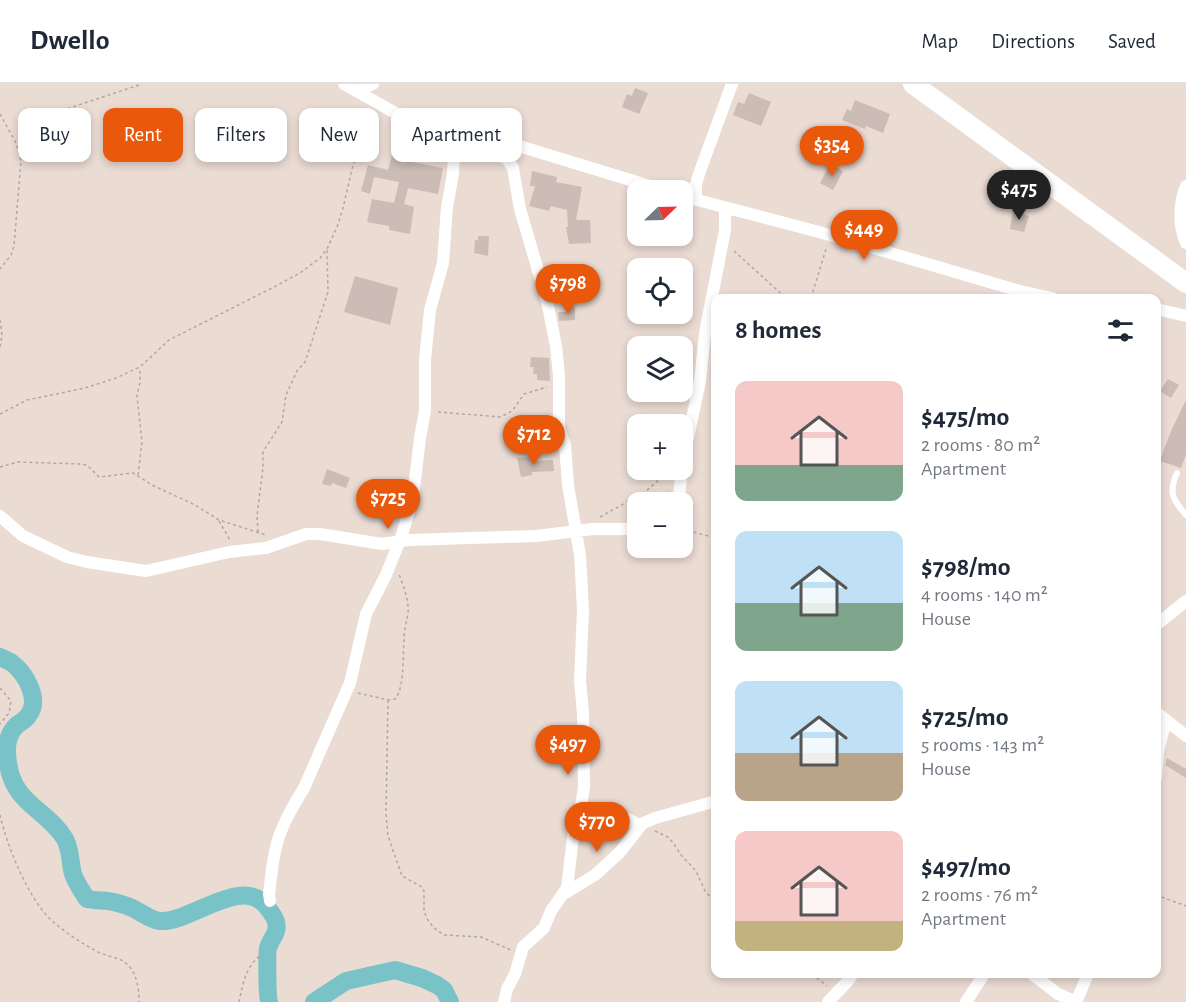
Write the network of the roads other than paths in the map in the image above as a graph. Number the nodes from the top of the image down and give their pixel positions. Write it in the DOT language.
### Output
graph roads {
  1 [pos="344,84"];
  2 [pos="373,84"];
  3 [pos="732,84"];
  4 [pos="913,84"];
  5 [pos="356,91"];
  6 [pos="391,111"];
  7 [pos="522,147"];
  8 [pos="454,162"];
  9 [pos="509,162"];
  10 [pos="630,180"];
  11 [pos="1186,186"];
  12 [pos="693,199"];
  13 [pos="696,200"];
  14 [pos="725,208"];
  15 [pos="1186,243"];
  16 [pos="1186,283"];
  17 [pos="712,294"];
  18 [pos="1034,294"];
  19 [pos="711,300"];
  20 [pos="1161,310"];
  21 [pos="1186,316"];
  22 [pos="693,415"];
  23 [pos="1177,473"];
  24 [pos="1186,515"];
  25 [pos="0,516"];
  26 [pos="627,530"];
  27 [pos="579,531"];
  28 [pos="399,541"];
  29 [pos="1186,602"];
  30 [pos="1161,621"];
  31 [pos="1161,716"];
  32 [pos="1186,736"];
  33 [pos="711,802"];
  34 [pos="581,807"];
  35 [pos="641,825"];
  36 [pos="564,894"];
  37 [pos="270,901"];
  38 [pos="850,978"];
  39 [pos="981,978"];
  40 [pos="1036,978"];
  41 [pos="1086,978"];
  42 [pos="1059,998"];
  43 [pos="832,999"];
  44 [pos="504,1002"];
  45 [pos="966,1002"];
  46 [pos="1077,1002"];
  1 -- 5 [label="street"];
  2 -- 5 [label="street"];
  3 -- 13 [label="street"];
  4 -- 16 [label="highway"];
  5 -- 6 [label="street"];
  7 -- 10 [label="street"];
  8 -- 28 [label="street"];
  9 -- 27 [label="street"];
  11 -- 15 [label="street"];
  12 -- 13 [label="street"];
  13 -- 14 [label="street"];
  14 -- 17 [label="street"];
  14 -- 18 [label="street"];
  19 -- 22 [label="street"];
  20 -- 21 [label="street"];
  23 -- 24 [label="lane"];
  25 -- 28 [label="street"];
  26 -- 27 [label="street"];
  27 -- 28 [label="street"];
  27 -- 34 [label="street"];
  28 -- 37 [label="street"];
  29 -- 30 [label="street"];
  31 -- 32 [label="street"];
  33 -- 35 [label="street"];
  34 -- 35 [label="street"];
  34 -- 36 [label="street"];
  35 -- 36 [label="street"];
  36 -- 44 [label="street"];
  38 -- 43 [label="street"];
  39 -- 45 [label="street"];
  40 -- 42 [label="street"];
  41 -- 46 [label="street"];
  42 -- 46 [label="street"];
}
